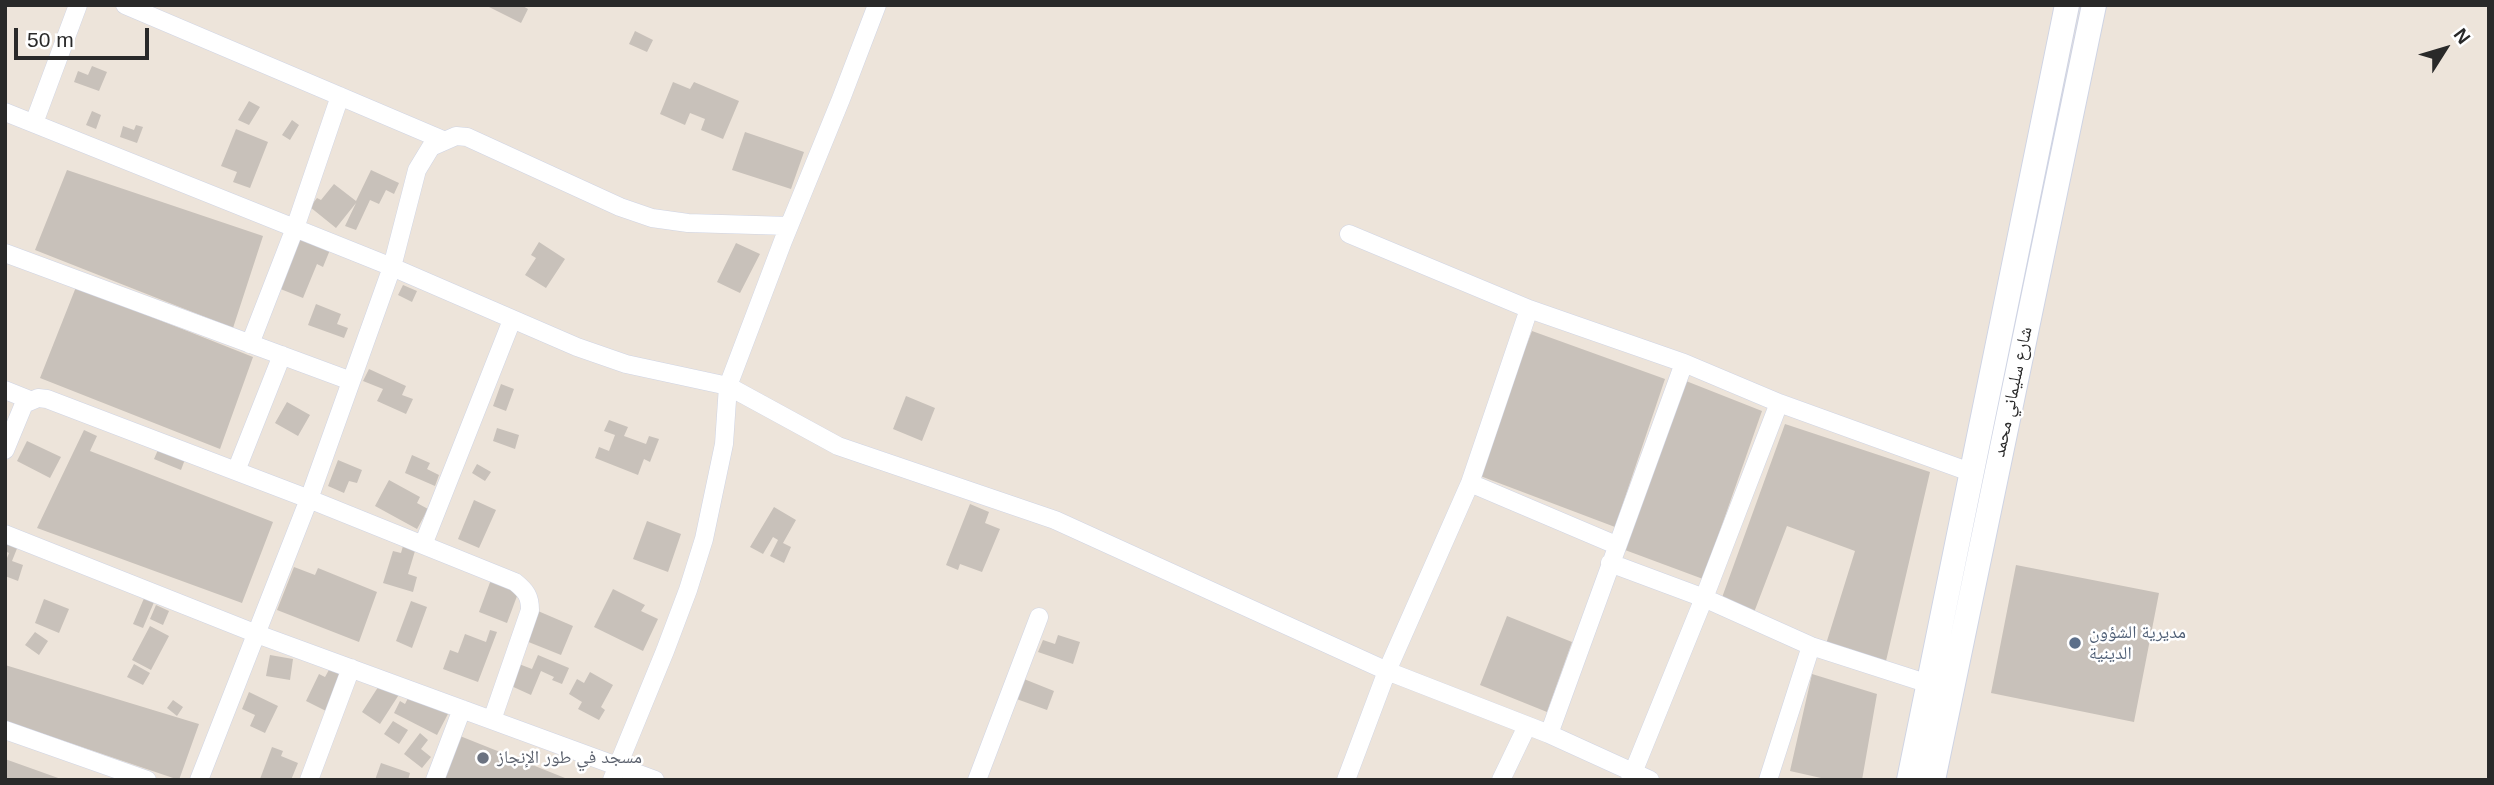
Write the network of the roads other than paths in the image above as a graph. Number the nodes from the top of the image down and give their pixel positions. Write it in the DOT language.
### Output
graph roads {
  1 [pos="78,5"];
  2 [pos="125,5"];
  3 [pos="877,5"];
  4 [pos="2067,5"];
  5 [pos="2094,5"];
  6 [pos="340,96"];
  7 [pos="6,115"];
  8 [pos="34,123"];
  9 [pos="443,140"];
  10 [pos="789,226"];
  11 [pos="295,228"];
  12 [pos="1349,234"];
  13 [pos="5,253"];
  14 [pos="392,267"];
  15 [pos="1529,309"];
  16 [pos="512,320"];
  17 [pos="250,344"];
  18 [pos="282,355"];
  19 [pos="1684,363"];
  20 [pos="351,381"];
  21 [pos="728,386"];
  22 [pos="5,390"];
  23 [pos="30,400"];
  24 [pos="1779,403"];
  25 [pos="5,450"];
  26 [pos="236,471"];
  27 [pos="1970,472"];
  28 [pos="1470,483"];
  29 [pos="309,499"];
  30 [pos="5,534"];
  31 [pos="423,545"];
  32 [pos="1616,545"];
  33 [pos="1610,563"];
  34 [pos="1704,598"];
  35 [pos="1039,617"];
  36 [pos="257,634"];
  37 [pos="1811,646"];
  38 [pos="351,668"];
  39 [pos="1387,671"];
  40 [pos="1929,684"];
  41 [pos="462,709"];
  42 [pos="492,720"];
  43 [pos="1527,726"];
  44 [pos="5,730"];
  45 [pos="1549,734"];
  46 [pos="614,773"];
  47 [pos="1632,776"];
  48 [pos="147,780"];
  49 [pos="199,780"];
  50 [pos="309,780"];
  51 [pos="435,780"];
  52 [pos="655,780"];
  53 [pos="977,780"];
  54 [pos="1346,780"];
  55 [pos="1501,780"];
  56 [pos="1650,780"];
  57 [pos="1768,780"];
  58 [pos="1909,780"];
  59 [pos="1933,780"];
  1 -- 8 [label="street"];
  2 -- 6 [label="street"];
  3 -- 10 [label="street"];
  4 -- 27 [label="street, شارع سليماني محمد"];
  5 -- 59 [label="street, شارع سليماني محمد"];
  6 -- 9 [label="street"];
  6 -- 11 [label="street"];
  7 -- 8 [label="street"];
  8 -- 11 [label="street"];
  9 -- 10 [label="street"];
  9 -- 14 [label="street"];
  10 -- 21 [label="street"];
  11 -- 14 [label="street"];
  11 -- 17 [label="street"];
  12 -- 15 [label="street"];
  13 -- 17 [label="street"];
  14 -- 16 [label="street"];
  14 -- 20 [label="street"];
  15 -- 19 [label="street"];
  15 -- 28 [label="street"];
  16 -- 21 [label="street"];
  16 -- 31 [label="street"];
  17 -- 18 [label="street"];
  18 -- 20 [label="street"];
  18 -- 26 [label="street"];
  19 -- 24 [label="street"];
  19 -- 32 [label="street"];
  20 -- 29 [label="street"];
  21 -- 39 [label="street"];
  21 -- 46 [label="street"];
  22 -- 23 [label="street"];
  23 -- 25 [label="street"];
  23 -- 26 [label="street"];
  24 -- 27 [label="street"];
  24 -- 34 [label="street"];
  26 -- 29 [label="street"];
  27 -- 40 [label="street, شارع سليماني محمد"];
  28 -- 32 [label="street"];
  28 -- 39 [label="street"];
  29 -- 31 [label="street"];
  29 -- 36 [label="street"];
  30 -- 36 [label="street"];
  31 -- 42 [label="street"];
  32 -- 33 [label="street"];
  33 -- 34 [label="street"];
  33 -- 45 [label="street"];
  34 -- 37 [label="street"];
  34 -- 47 [label="street"];
  35 -- 53 [label="street"];
  36 -- 38 [label="street"];
  36 -- 49 [label="street"];
  37 -- 40 [label="street"];
  37 -- 57 [label="street"];
  38 -- 41 [label="street"];
  38 -- 50 [label="street"];
  39 -- 43 [label="street"];
  39 -- 54 [label="street"];
  40 -- 58 [label="street, شارع سليماني محمد"];
  41 -- 42 [label="street"];
  41 -- 51 [label="street"];
  42 -- 46 [label="street"];
  43 -- 45 [label="street"];
  43 -- 55 [label="street"];
  44 -- 48 [label="street"];
  45 -- 47 [label="street"];
  46 -- 52 [label="street"];
  47 -- 56 [label="street"];
}
